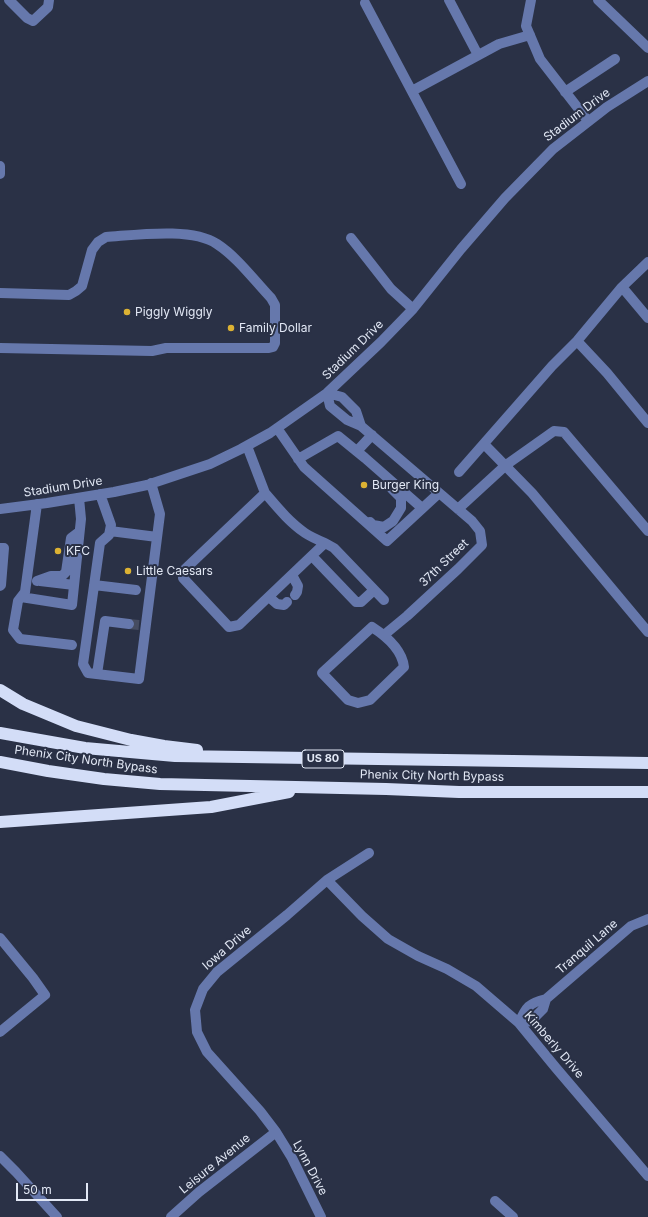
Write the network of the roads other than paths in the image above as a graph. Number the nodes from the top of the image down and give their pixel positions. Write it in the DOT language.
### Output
graph roads {
  1 [pos="9,0"];
  2 [pos="49,0"];
  3 [pos="449,0"];
  4 [pos="531,0"];
  5 [pos="598,0"];
  6 [pos="366,3"];
  7 [pos="530,35"];
  8 [pos="648,48"];
  9 [pos="478,55"];
  10 [pos="615,59"];
  11 [pos="648,81"];
  12 [pos="412,91"];
  13 [pos="565,92"];
  14 [pos="588,121"];
  15 [pos="0,166"];
  16 [pos="0,174"];
  17 [pos="461,184"];
  18 [pos="351,238"];
  19 [pos="648,262"];
  20 [pos="622,286"];
  21 [pos="0,294"];
  22 [pos="413,309"];
  23 [pos="648,318"];
  24 [pos="577,341"];
  25 [pos="0,348"];
  26 [pos="327,393"];
  27 [pos="648,423"];
  28 [pos="277,428"];
  29 [pos="372,436"];
  30 [pos="484,444"];
  31 [pos="247,446"];
  32 [pos="357,451"];
  33 [pos="365,458"];
  34 [pos="298,459"];
  35 [pos="506,465"];
  36 [pos="460,472"];
  37 [pos="151,483"];
  38 [pos="265,492"];
  39 [pos="439,493"];
  40 [pos="100,494"];
  41 [pos="79,498"];
  42 [pos="37,504"];
  43 [pos="422,508"];
  44 [pos="0,509"];
  45 [pos="458,509"];
  46 [pos="353,511"];
  47 [pos="110,531"];
  48 [pos="648,531"];
  49 [pos="79,532"];
  50 [pos="158,537"];
  51 [pos="325,543"];
  52 [pos="0,548"];
  53 [pos="312,556"];
  54 [pos="292,575"];
  55 [pos="32,580"];
  56 [pos="74,585"];
  57 [pos="94,585"];
  58 [pos="0,586"];
  59 [pos="374,590"];
  60 [pos="143,591"];
  61 [pos="21,597"];
  62 [pos="269,597"];
  63 [pos="384,600"];
  64 [pos="129,624"];
  65 [pos="648,632"];
  66 [pos="384,635"];
  67 [pos="72,646"];
  68 [pos="97,674"];
  69 [pos="0,690"];
  70 [pos="0,733"];
  71 [pos="272,758"];
  72 [pos="0,762"];
  73 [pos="648,763"];
  74 [pos="314,788"];
  75 [pos="648,792"];
  76 [pos="0,822"];
  77 [pos="369,853"];
  78 [pos="328,880"];
  79 [pos="648,919"];
  80 [pos="0,938"];
  81 [pos="519,1023"];
  82 [pos="0,1032"];
  83 [pos="276,1132"];
  84 [pos="0,1156"];
  85 [pos="648,1176"];
  86 [pos="495,1201"];
  87 [pos="57,1217"];
  88 [pos="171,1217"];
  89 [pos="321,1217"];
  90 [pos="513,1217"];
  1 -- 2 [label="street"];
  3 -- 9 [label="street"];
  4 -- 7 [label="street"];
  5 -- 8 [label="street"];
  6 -- 12 [label="street"];
  7 -- 9 [label="street"];
  7 -- 13 [label="street"];
  9 -- 12 [label="street"];
  10 -- 13 [label="street"];
  11 -- 14 [label="street, Stadium Drive"];
  12 -- 17 [label="street"];
  13 -- 14 [label="street"];
  14 -- 22 [label="street, Stadium Drive"];
  15 -- 16 [label="street"];
  18 -- 22 [label="street"];
  19 -- 20 [label="street"];
  20 -- 23 [label="street"];
  20 -- 24 [label="street"];
  21 -- 25 [label="street"];
  22 -- 26 [label="street, Stadium Drive"];
  24 -- 27 [label="street"];
  24 -- 30 [label="street"];
  26 -- 28 [label="street, Stadium Drive"];
  26 -- 29 [label="street, 37th Street"];
  28 -- 31 [label="street, Stadium Drive"];
  28 -- 34 [label="street"];
  29 -- 32 [label="street"];
  29 -- 39 [label="street, 37th Street"];
  30 -- 35 [label="street"];
  30 -- 36 [label="street"];
  31 -- 37 [label="street, Stadium Drive"];
  31 -- 38 [label="street"];
  32 -- 33 [label="street"];
  32 -- 34 [label="street"];
  33 -- 43 [label="street"];
  33 -- 46 [label="street"];
  34 -- 46 [label="street"];
  35 -- 45 [label="street"];
  35 -- 48 [label="street"];
  35 -- 65 [label="street"];
  37 -- 40 [label="street, Stadium Drive"];
  37 -- 50 [label="street"];
  38 -- 51 [label="street"];
  38 -- 62 [label="street"];
  39 -- 43 [label="street"];
  39 -- 45 [label="street, 37th Street"];
  40 -- 41 [label="street, Stadium Drive"];
  40 -- 47 [label="street"];
  41 -- 42 [label="street, Stadium Drive"];
  41 -- 49 [label="street"];
  42 -- 44 [label="street, Stadium Drive"];
  42 -- 55 [label="street"];
  43 -- 46 [label="street"];
  45 -- 66 [label="street, 37th Street"];
  47 -- 50 [label="street"];
  47 -- 57 [label="street"];
  49 -- 55 [label="street"];
  49 -- 56 [label="street"];
  50 -- 60 [label="street"];
  51 -- 53 [label="street"];
  51 -- 59 [label="street"];
  52 -- 58 [label="street"];
  53 -- 54 [label="street"];
  53 -- 59 [label="street"];
  54 -- 62 [label="street"];
  54 -- 62 [label="street"];
  55 -- 56 [label="street"];
  55 -- 61 [label="street"];
  56 -- 61 [label="street"];
  57 -- 60 [label="street"];
  57 -- 68 [label="street"];
  59 -- 63 [label="street"];
  60 -- 68 [label="street"];
  61 -- 67 [label="street"];
  64 -- 68 [label="street"];
  66 -- 66 [label="street"];
  69 -- 71 [label="highway"];
  70 -- 71 [label="highway, Phenix City North Bypass / US 80"];
  71 -- 73 [label="highway, Phenix City North Bypass / US 80"];
  72 -- 74 [label="highway, Phenix City North Bypass"];
  74 -- 75 [label="highway, Phenix City North Bypass"];
  74 -- 76 [label="highway"];
  77 -- 78 [label="street, Iowa Drive"];
  78 -- 81 [label="street, Kimberly Drive"];
  78 -- 83 [label="street, Iowa Drive"];
  79 -- 81 [label="street, Tranquil Lane"];
  80 -- 82 [label="street"];
  81 -- 85 [label="street, Kimberly Drive"];
  83 -- 88 [label="street, Leisure Avenue"];
  83 -- 89 [label="street, Lynn Drive"];
  84 -- 87 [label="street"];
  86 -- 90 [label="street"];
}
